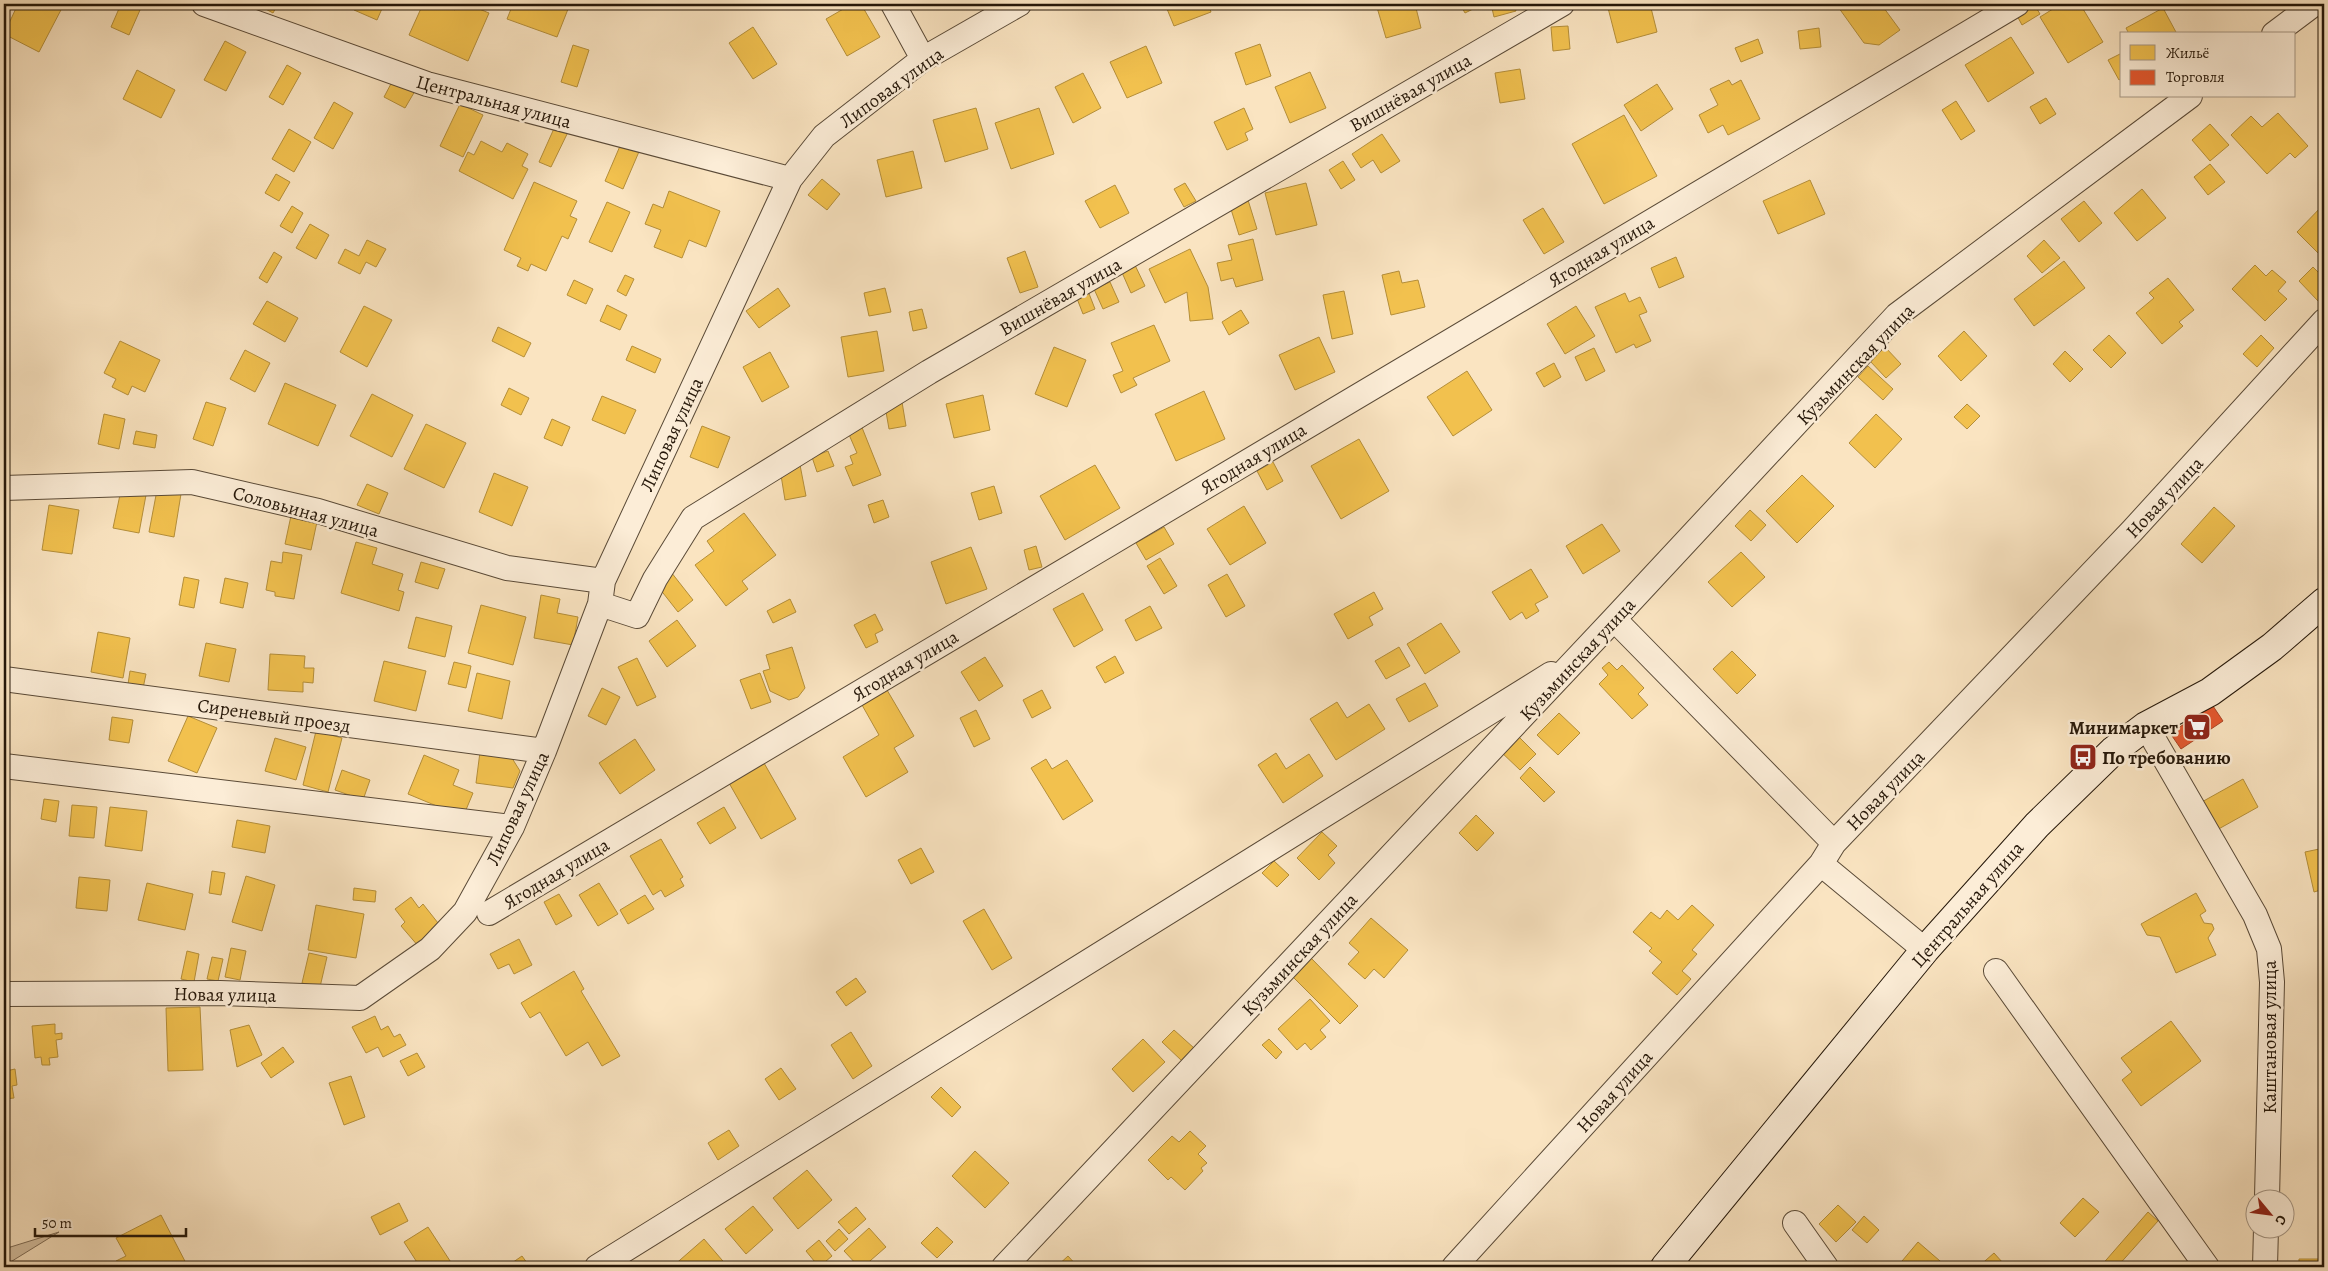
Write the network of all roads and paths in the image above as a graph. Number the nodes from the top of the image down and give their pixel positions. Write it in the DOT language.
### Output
graph roads {
  1 [pos="204,4"];
  2 [pos="893,4"];
  3 [pos="1019,4"];
  4 [pos="1562,4"];
  5 [pos="2017,4"];
  6 [pos="2314,4"];
  7 [pos="2277,32"];
  8 [pos="923,59"];
  9 [pos="2187,98"];
  10 [pos="790,179"];
  11 [pos="2324,321"];
  12 [pos="4,488"];
  13 [pos="601,592"];
  14 [pos="2324,602"];
  15 [pos="1614,620"];
  16 [pos="1579,656"];
  17 [pos="4,679"];
  18 [pos="2146,726"];
  19 [pos="544,751"];
  20 [pos="4,766"];
  21 [pos="512,827"];
  22 [pos="1834,843"];
  23 [pos="1821,864"];
  24 [pos="488,913"];
  25 [pos="430,949"];
  26 [pos="1925,950"];
  27 [pos="1996,971"];
  28 [pos="4,994"];
  29 [pos="2267,1188"];
  30 [pos="1795,1223"];
  31 [pos="2266,1238"];
  32 [pos="597,1267"];
  33 [pos="1004,1267"];
  34 [pos="1454,1267"];
  35 [pos="1665,1267"];
  36 [pos="1826,1267"];
  37 [pos="2207,1267"];
  38 [pos="2265,1267"];
  1 -- 10 [label="street, Центральная улица"];
  2 -- 8 [label="street"];
  3 -- 8 [label="street, Липовая улица"];
  4 -- 13 [label="street, Вишнёвая улица"];
  5 -- 24 [label="street, Ягодная улица"];
  6 -- 7 [label="street"];
  8 -- 10 [label="street, Липовая улица"];
  9 -- 15 [label="street, Кузьминская улица"];
  10 -- 13 [label="street, Липовая улица"];
  11 -- 22 [label="street, Новая улица"];
  12 -- 13 [label="street, Соловьиная улица"];
  13 -- 19 [label="street, Липовая улица"];
  14 -- 18 [label="street, Центральная улица"];
  15 -- 16 [label="street, Кузьминская улица"];
  15 -- 22 [label="street"];
  16 -- 32 [label="street"];
  16 -- 33 [label="street, Кузьминская улица"];
  17 -- 19 [label="street, Сиреневый проезд"];
  18 -- 26 [label="street, Центральная улица"];
  18 -- 29 [label="street, Каштановая улица"];
  19 -- 21 [label="street, Липовая улица"];
  20 -- 21 [label="street"];
  21 -- 25 [label="street, Липовая улица"];
  22 -- 23 [label="street, Новая улица"];
  23 -- 26 [label="street"];
  23 -- 34 [label="street, Новая улица"];
  25 -- 28 [label="street, Новая улица"];
  26 -- 35 [label="street, Центральная улица"];
  27 -- 37 [label="street"];
  30 -- 36 [label="street"];
  31 -- 38 [label="street"];
}
